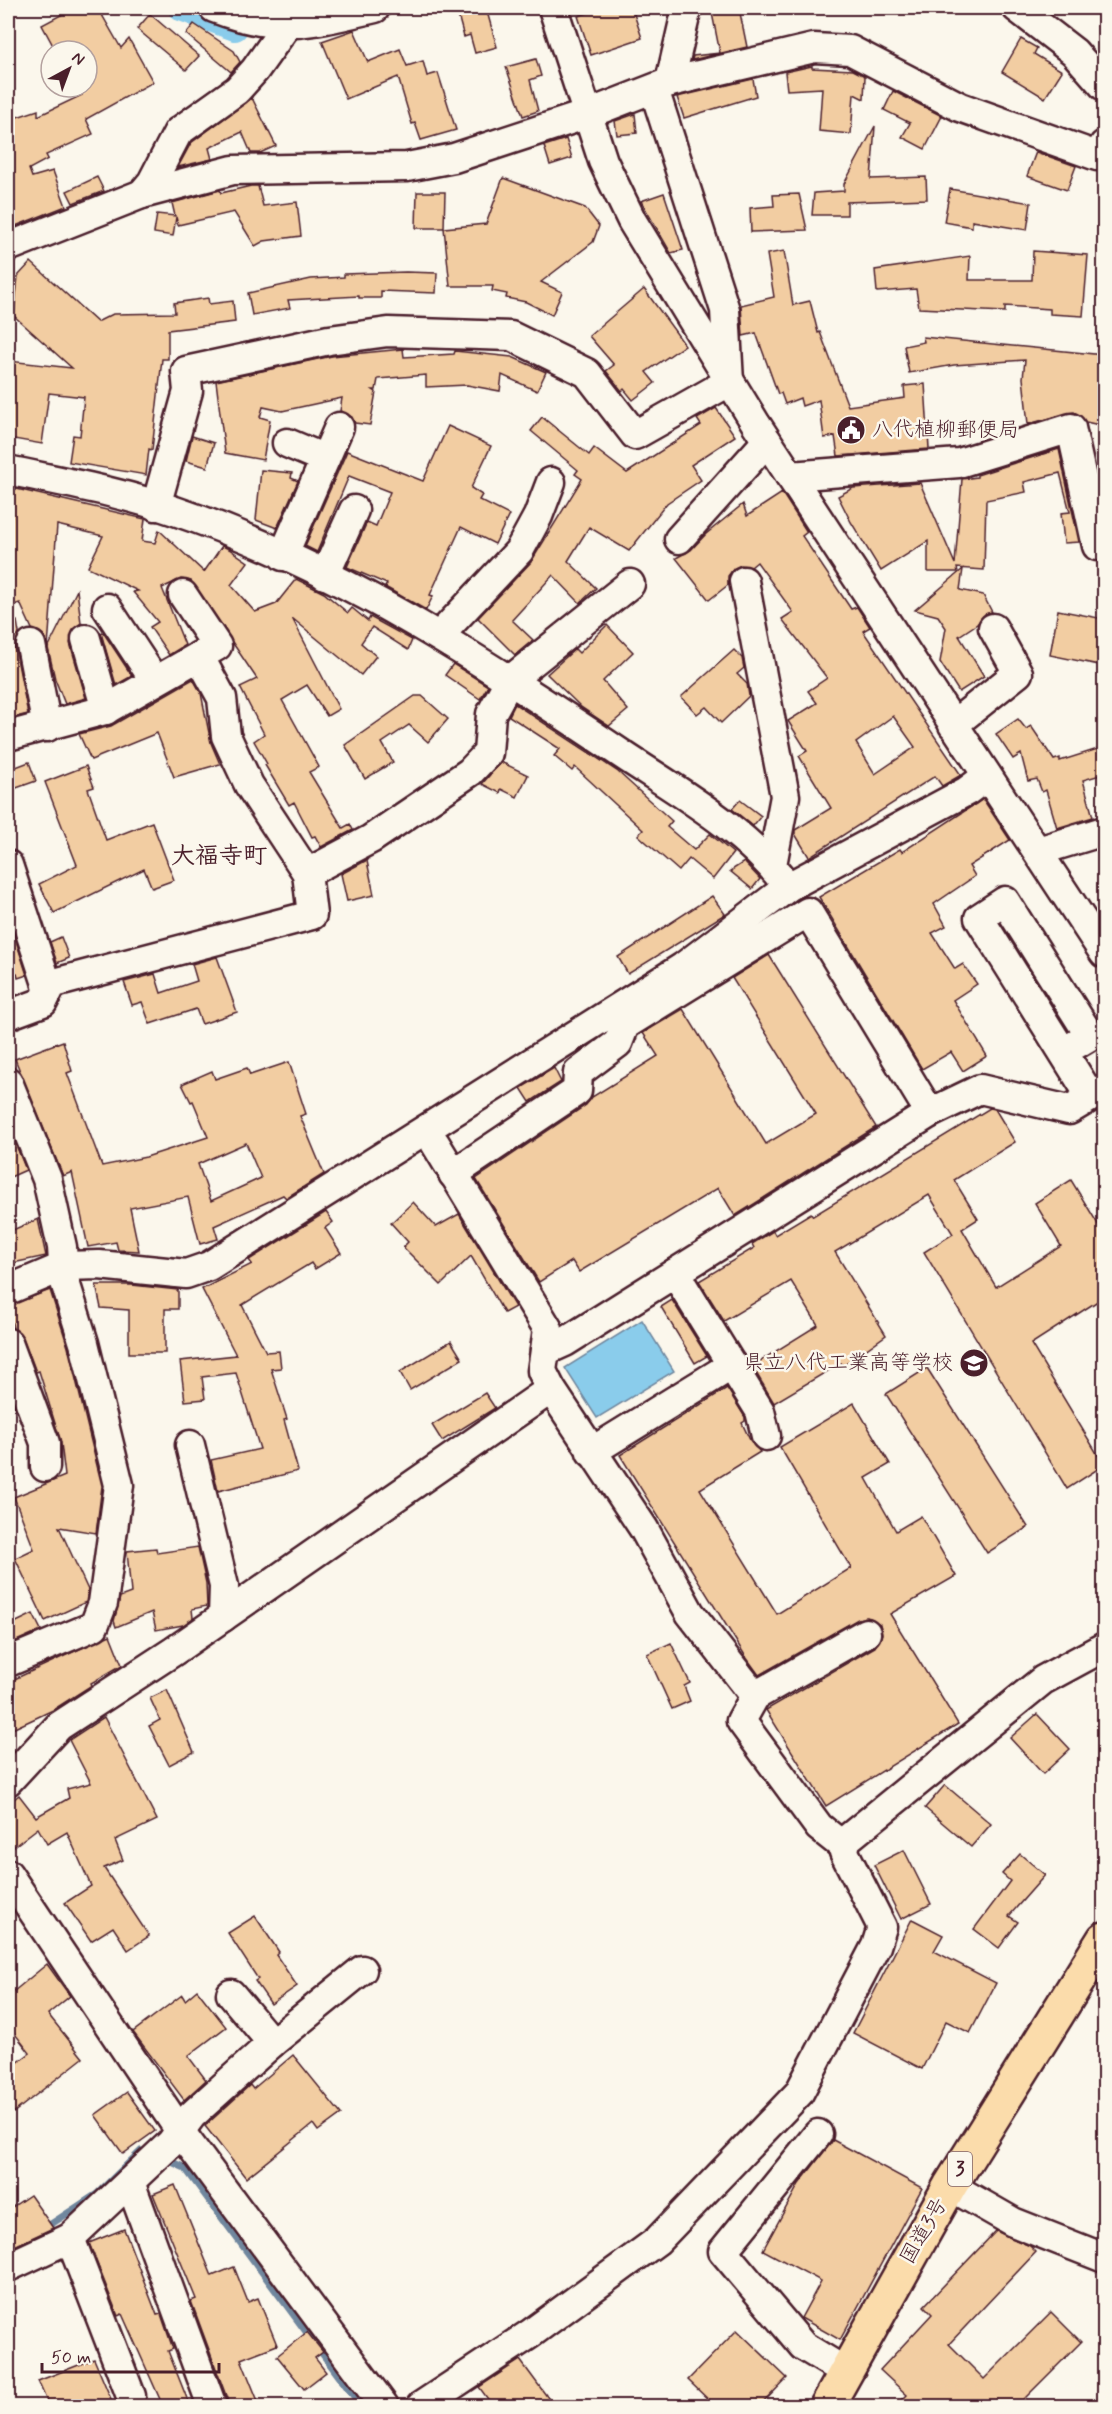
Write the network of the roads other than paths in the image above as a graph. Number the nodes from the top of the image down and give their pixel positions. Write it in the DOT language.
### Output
graph roads {
  1 [pos="214,8"];
  2 [pos="375,8"];
  3 [pos="553,8"];
  4 [pos="1017,8"];
  5 [pos="681,13"];
  6 [pos="287,25"];
  7 [pos="662,85"];
  8 [pos="1104,86"];
  9 [pos="588,114"];
  10 [pos="1104,145"];
  11 [pos="142,195"];
  12 [pos="8,247"];
  13 [pos="729,382"];
  14 [pos="339,427"];
  15 [pos="767,441"];
  16 [pos="287,443"];
  17 [pos="325,459"];
  18 [pos="8,470"];
  19 [pos="790,476"];
  20 [pos="550,482"];
  21 [pos="156,506"];
  22 [pos="354,510"];
  23 [pos="678,539"];
  24 [pos="1104,546"];
  25 [pos="283,555"];
  26 [pos="326,575"];
  27 [pos="744,581"];
  28 [pos="630,584"];
  29 [pos="183,595"];
  30 [pos="107,608"];
  31 [pos="993,628"];
  32 [pos="439,636"];
  33 [pos="86,639"];
  34 [pos="31,645"];
  35 [pos="199,656"];
  36 [pos="155,681"];
  37 [pos="509,681"];
  38 [pos="106,710"];
  39 [pos="953,724"];
  40 [pos="47,728"];
  41 [pos="8,736"];
  42 [pos="987,776"];
  43 [pos="1104,831"];
  44 [pos="1038,851"];
  45 [pos="8,865"];
  46 [pos="308,873"];
  47 [pos="780,876"];
  48 [pos="1104,953"];
  49 [pos="47,985"];
  50 [pos="8,1016"];
  51 [pos="1063,1052"];
  52 [pos="8,1082"];
  53 [pos="1098,1093"];
  54 [pos="930,1113"];
  55 [pos="16,1130"];
  56 [pos="435,1143"];
  57 [pos="453,1174"];
  58 [pos="65,1266"];
  59 [pos="675,1273"];
  60 [pos="8,1290"];
  61 [pos="8,1343"];
  62 [pos="545,1351"];
  63 [pos="732,1365"];
  64 [pos="551,1389"];
  65 [pos="766,1436"];
  66 [pos="190,1445"];
  67 [pos="591,1452"];
  68 [pos="45,1467"];
  69 [pos="223,1617"];
  70 [pos="866,1633"];
  71 [pos="1104,1647"];
  72 [pos="8,1662"];
  73 [pos="755,1696"];
  74 [pos="8,1780"];
  75 [pos="843,1846"];
  76 [pos="8,1874"];
  77 [pos="1104,1939"];
  78 [pos="362,1970"];
  79 [pos="231,1994"];
  80 [pos="272,2043"];
  81 [pos="180,2131"];
  82 [pos="818,2134"];
  83 [pos="130,2182"];
  84 [pos="950,2186"];
  85 [pos="70,2238"];
  86 [pos="1104,2258"];
  87 [pos="8,2267"];
  88 [pos="846,2372"];
  89 [pos="131,2396"];
  90 [pos="213,2406"];
  91 [pos="384,2406"];
  92 [pos="421,2406"];
  93 [pos="827,2406"];
  1 -- 6 [label="street"];
  2 -- 6 [label="street"];
  3 -- 9 [label="street"];
  4 -- 8 [label="street"];
  5 -- 7 [label="street"];
  6 -- 11 [label="street"];
  7 -- 9 [label="street"];
  7 -- 10 [label="street"];
  7 -- 13 [label="street"];
  9 -- 11 [label="street"];
  9 -- 13 [label="street"];
  11 -- 12 [label="street"];
  13 -- 15 [label="street"];
  13 -- 21 [label="street"];
  14 -- 17 [label="street"];
  15 -- 19 [label="street"];
  15 -- 23 [label="street"];
  16 -- 17 [label="street"];
  17 -- 25 [label="street"];
  18 -- 21 [label="street"];
  19 -- 24 [label="street"];
  19 -- 39 [label="street"];
  20 -- 32 [label="street"];
  21 -- 25 [label="street"];
  22 -- 26 [label="street"];
  25 -- 26 [label="street"];
  26 -- 32 [label="street"];
  27 -- 47 [label="street"];
  28 -- 37 [label="street"];
  29 -- 35 [label="street"];
  30 -- 36 [label="street"];
  31 -- 39 [label="street"];
  32 -- 37 [label="street"];
  33 -- 38 [label="street"];
  34 -- 40 [label="street"];
  35 -- 36 [label="street"];
  35 -- 46 [label="street"];
  36 -- 38 [label="street"];
  37 -- 46 [label="street"];
  37 -- 47 [label="street"];
  38 -- 40 [label="street"];
  39 -- 42 [label="street"];
  40 -- 41 [label="street"];
  42 -- 44 [label="street"];
  42 -- 47 [label="street"];
  43 -- 44 [label="street"];
  44 -- 48 [label="street"];
  45 -- 49 [label="street"];
  46 -- 49 [label="street"];
  47 -- 58 [label="street"];
  49 -- 50 [label="street"];
  51 -- 51 [label="street"];
  51 -- 53 [label="street"];
  52 -- 55 [label="street"];
  53 -- 54 [label="street"];
  54 -- 57 [label="street"];
  54 -- 59 [label="street"];
  55 -- 58 [label="street"];
  56 -- 57 [label="street"];
  57 -- 62 [label="street"];
  58 -- 60 [label="street"];
  58 -- 72 [label="street"];
  59 -- 62 [label="street"];
  59 -- 63 [label="street"];
  61 -- 68 [label="street"];
  62 -- 64 [label="street"];
  63 -- 65 [label="street"];
  63 -- 67 [label="street"];
  64 -- 67 [label="street"];
  64 -- 69 [label="street"];
  66 -- 69 [label="street"];
  67 -- 73 [label="street"];
  69 -- 74 [label="street"];
  70 -- 73 [label="street"];
  71 -- 75 [label="street"];
  73 -- 75 [label="street"];
  75 -- 92 [label="street"];
  76 -- 81 [label="street"];
  77 -- 84 [label="highway, 国道3号 / 3"];
  78 -- 80 [label="street"];
  79 -- 80 [label="street"];
  80 -- 81 [label="street"];
  81 -- 83 [label="street"];
  81 -- 91 [label="street"];
  82 -- 88 [label="street"];
  83 -- 85 [label="street"];
  83 -- 90 [label="street"];
  84 -- 86 [label="street"];
  84 -- 88 [label="highway, 国道3号 / 3"];
  85 -- 87 [label="street"];
  85 -- 89 [label="street"];
  88 -- 93 [label="highway, 国道3号 / 3"];
}
